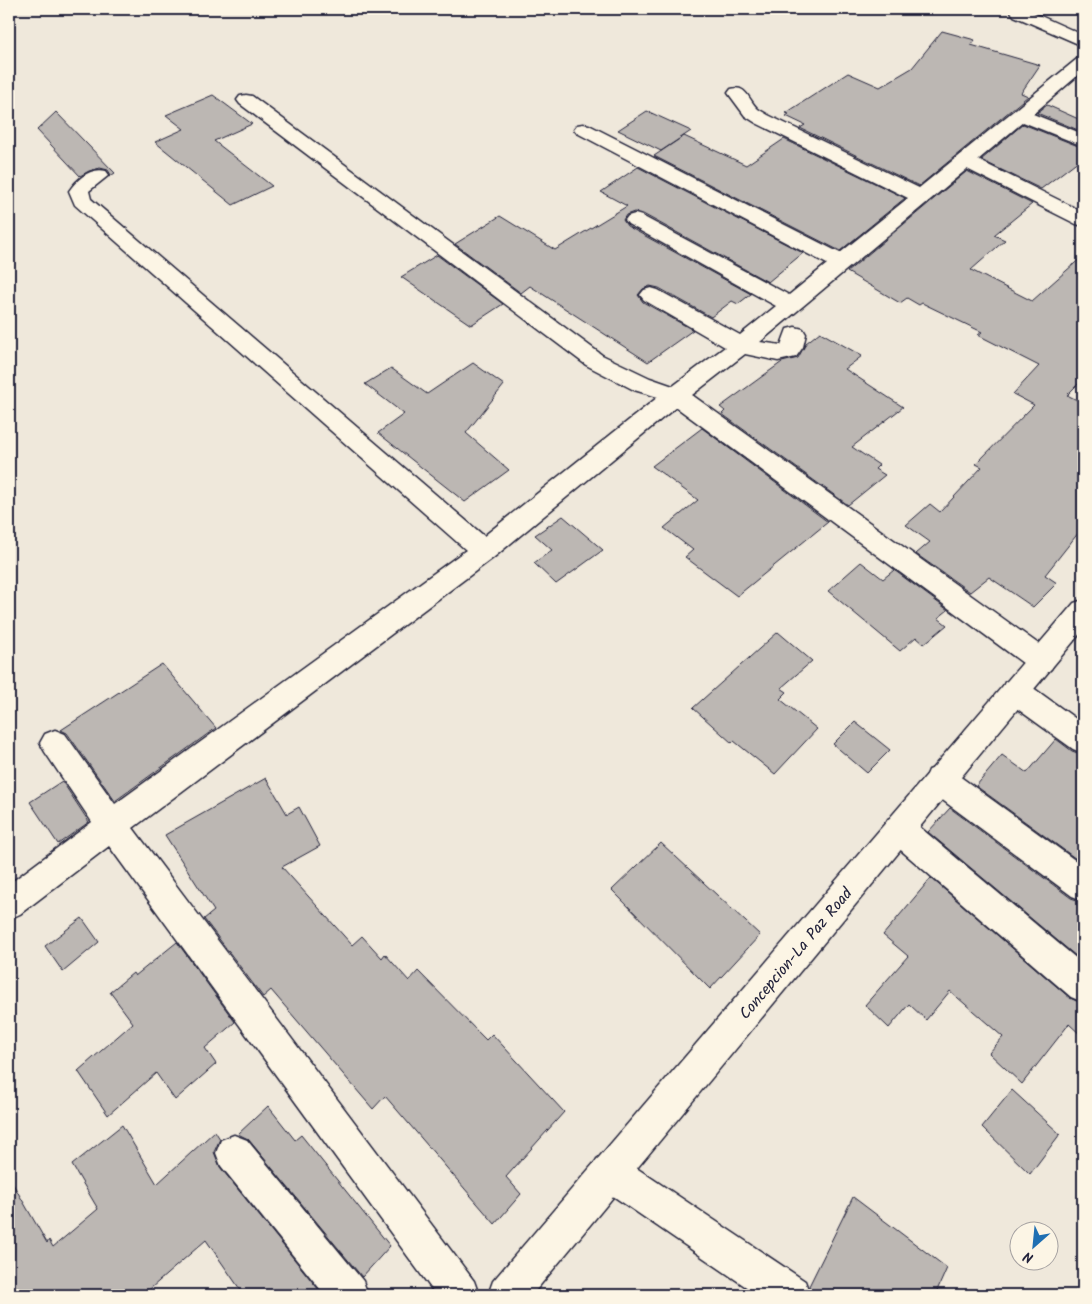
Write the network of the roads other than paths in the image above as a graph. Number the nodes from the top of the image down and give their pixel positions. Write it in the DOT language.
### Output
graph roads {
  1 [pos="1017,9"];
  2 [pos="1083,41"];
  3 [pos="1083,63"];
  4 [pos="737,93"];
  5 [pos="246,100"];
  6 [pos="1021,115"];
  7 [pos="583,129"];
  8 [pos="1083,141"];
  9 [pos="965,161"];
  10 [pos="99,175"];
  11 [pos="922,196"];
  12 [pos="635,220"];
  13 [pos="1083,220"];
  14 [pos="840,262"];
  15 [pos="651,295"];
  16 [pos="790,305"];
  17 [pos="794,334"];
  18 [pos="741,346"];
  19 [pos="676,395"];
  20 [pos="484,551"];
  21 [pos="1083,611"];
  22 [pos="1041,661"];
  23 [pos="1015,691"];
  24 [pos="1083,740"];
  25 [pos="55,743"];
  26 [pos="940,780"];
  27 [pos="112,825"];
  28 [pos="899,829"];
  29 [pos="1083,885"];
  30 [pos="9,903"];
  31 [pos="1083,984"];
  32 [pos="234,1153"];
  33 [pos="610,1172"];
  34 [pos="349,1295"];
  35 [pos="460,1295"];
  36 [pos="506,1295"];
  37 [pos="791,1295"];
  1 -- 2 [label="street"];
  3 -- 6 [label="street"];
  4 -- 11 [label="street"];
  5 -- 19 [label="street"];
  6 -- 8 [label="street"];
  6 -- 9 [label="street"];
  7 -- 14 [label="street"];
  9 -- 11 [label="street"];
  9 -- 13 [label="street"];
  10 -- 20 [label="street"];
  11 -- 14 [label="street"];
  12 -- 16 [label="street"];
  14 -- 16 [label="street"];
  15 -- 18 [label="street"];
  16 -- 18 [label="street"];
  17 -- 18 [label="street"];
  18 -- 19 [label="street"];
  19 -- 20 [label="street"];
  19 -- 22 [label="street"];
  20 -- 27 [label="street"];
  21 -- 22 [label="street, Concepcion-La Paz Road"];
  22 -- 23 [label="street, Concepcion-La Paz Road"];
  23 -- 24 [label="street"];
  23 -- 26 [label="street, Concepcion-La Paz Road"];
  25 -- 27 [label="street"];
  26 -- 28 [label="street, Concepcion-La Paz Road"];
  26 -- 29 [label="street"];
  27 -- 30 [label="street"];
  27 -- 35 [label="street"];
  28 -- 31 [label="street"];
  28 -- 33 [label="street, Concepcion-La Paz Road"];
  32 -- 34 [label="street"];
  33 -- 36 [label="street, Concepcion-La Paz Road"];
  33 -- 37 [label="street"];
}
